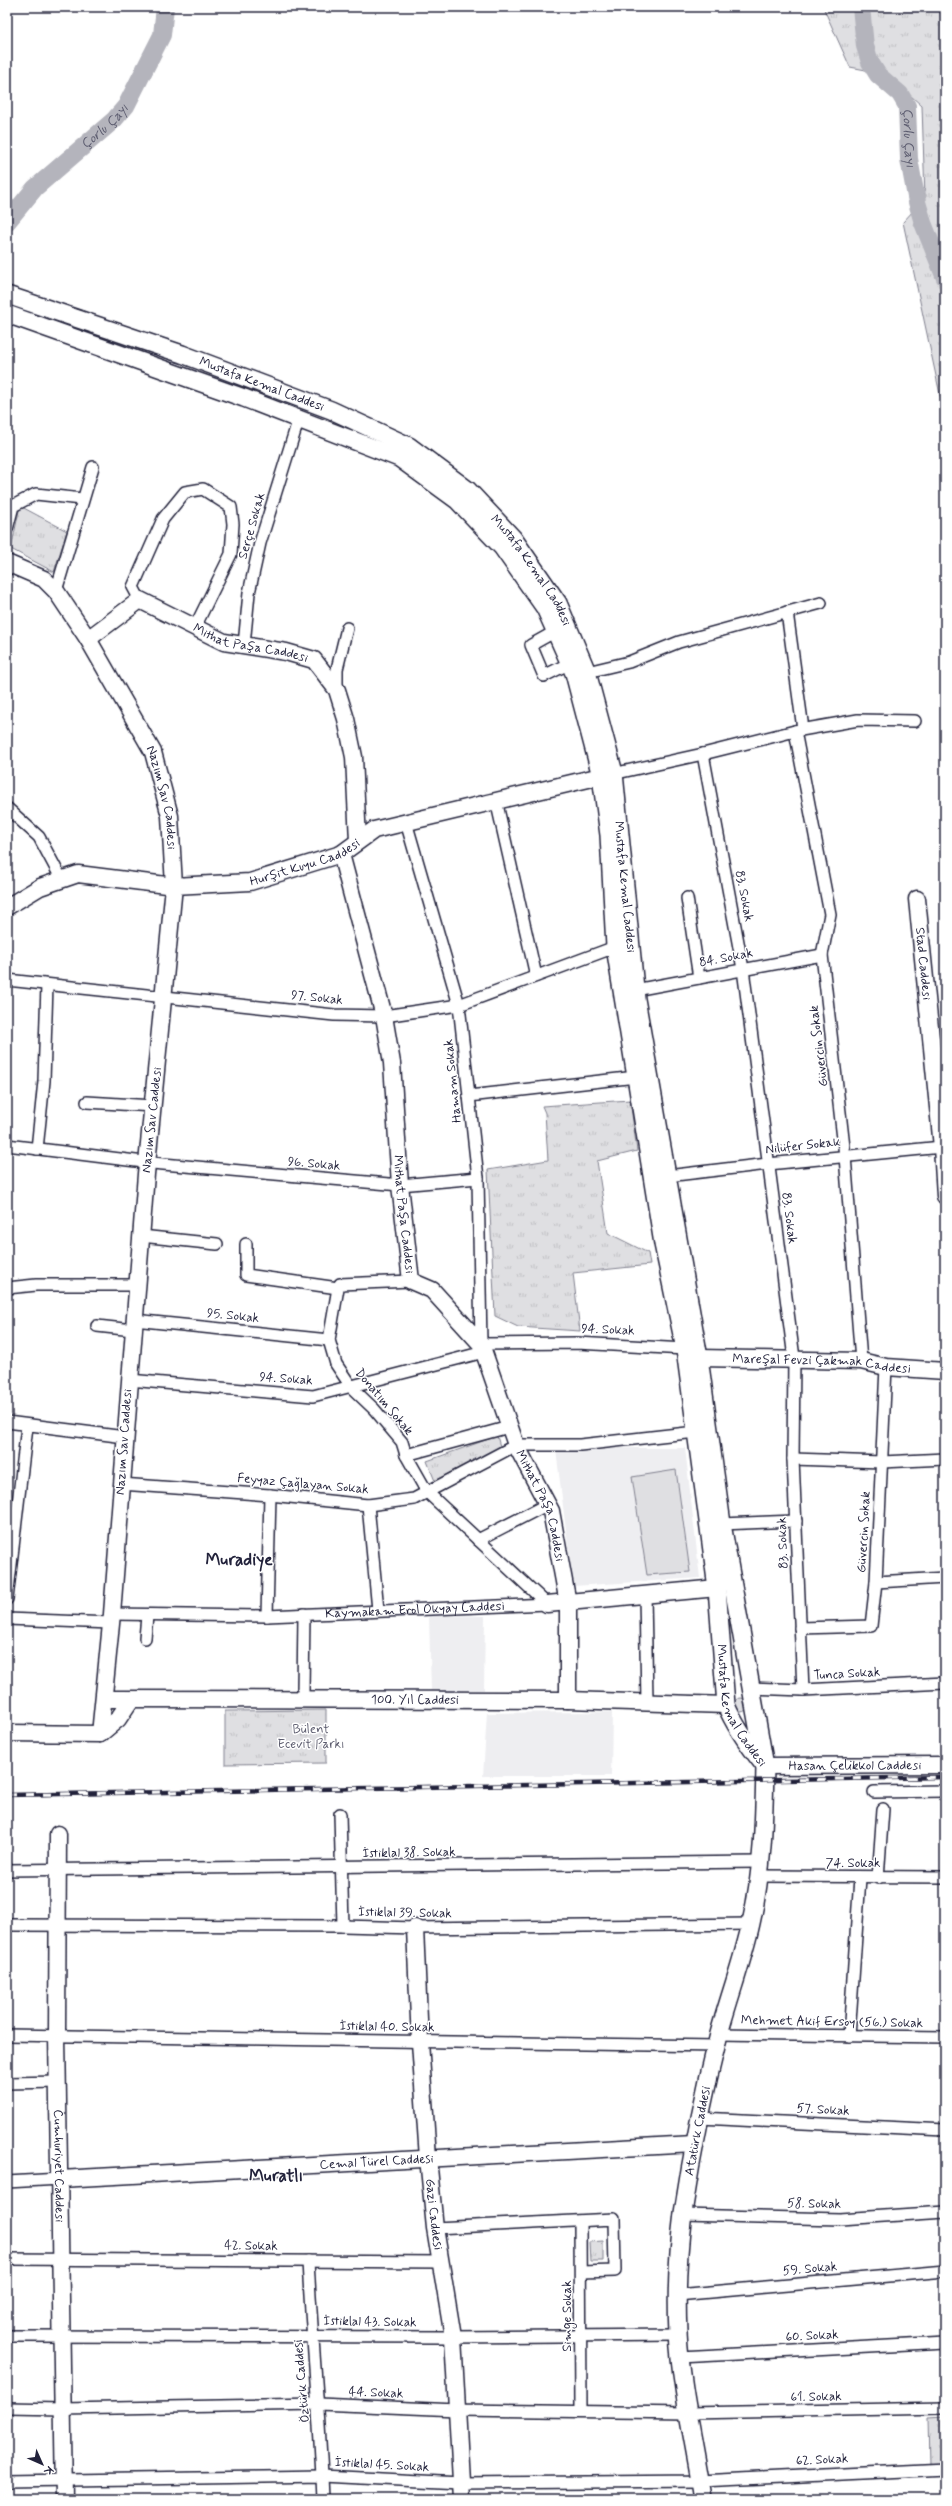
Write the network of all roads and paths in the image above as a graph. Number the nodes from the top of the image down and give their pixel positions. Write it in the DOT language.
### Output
graph roads {
  1 [pos="11,296"];
  2 [pos="8,315"];
  3 [pos="299,418"];
  4 [pos="93,467"];
  5 [pos="82,499"];
  6 [pos="7,529"];
  7 [pos="7,563"];
  8 [pos="56,591"];
  9 [pos="140,600"];
  10 [pos="821,603"];
  11 [pos="787,612"];
  12 [pos="195,627"];
  13 [pos="347,628"];
  14 [pos="556,631"];
  15 [pos="88,639"];
  16 [pos="244,645"];
  17 [pos="570,663"];
  18 [pos="587,672"];
  19 [pos="337,690"];
  20 [pos="916,721"];
  21 [pos="799,730"];
  22 [pos="703,754"];
  23 [pos="607,775"];
  24 [pos="496,800"];
  25 [pos="7,808"];
  26 [pos="406,822"];
  27 [pos="358,841"];
  28 [pos="341,854"];
  29 [pos="62,880"];
  30 [pos="174,886"];
  31 [pos="687,898"];
  32 [pos="917,899"];
  33 [pos="7,907"];
  34 [pos="616,947"];
  35 [pos="822,955"];
  36 [pos="743,969"];
  37 [pos="536,976"];
  38 [pos="699,978"];
  39 [pos="7,980"];
  40 [pos="47,985"];
  41 [pos="635,990"];
  42 [pos="165,998"];
  43 [pos="459,1005"];
  44 [pos="384,1016"];
  45 [pos="636,1077"];
  46 [pos="469,1096"];
  47 [pos="87,1102"];
  48 [pos="153,1106"];
  49 [pos="7,1145"];
  50 [pos="942,1148"];
  51 [pos="37,1149"];
  52 [pos="656,1155"];
  53 [pos="845,1156"];
  54 [pos="147,1163"];
  55 [pos="768,1164"];
  56 [pos="667,1176"];
  57 [pos="478,1178"];
  58 [pos="400,1185"];
  59 [pos="945,1196"];
  60 [pos="141,1236"];
  61 [pos="671,1243"];
  62 [pos="217,1244"];
  63 [pos="246,1244"];
  64 [pos="411,1280"];
  65 [pos="137,1285"];
  66 [pos="339,1286"];
  67 [pos="7,1288"];
  68 [pos="133,1325"];
  69 [pos="97,1326"];
  70 [pos="330,1340"];
  71 [pos="482,1348"];
  72 [pos="692,1353"];
  73 [pos="794,1358"];
  74 [pos="861,1361"];
  75 [pos="886,1367"];
  76 [pos="945,1371"];
  77 [pos="129,1380"];
  78 [pos="352,1388"];
  79 [pos="7,1422"];
  80 [pos="26,1426"];
  81 [pos="509,1427"];
  82 [pos="696,1432"];
  83 [pos="125,1437"];
  84 [pos="516,1445"];
  85 [pos="406,1455"];
  86 [pos="793,1459"];
  87 [pos="945,1459"];
  88 [pos="882,1462"];
  89 [pos="121,1484"];
  90 [pos="427,1492"];
  91 [pos="270,1495"];
  92 [pos="548,1504"];
  93 [pos="368,1505"];
  94 [pos="11,1520"];
  95 [pos="796,1521"];
  96 [pos="722,1524"];
  97 [pos="478,1540"];
  98 [pos="945,1578"];
  99 [pos="876,1582"];
  100 [pos="717,1588"];
  101 [pos="644,1596"];
  102 [pos="7,1599"];
  103 [pos="568,1603"];
  104 [pos="547,1604"];
  105 [pos="378,1610"];
  106 [pos="304,1614"];
  107 [pos="147,1616"];
  108 [pos="267,1616"];
  109 [pos="7,1619"];
  110 [pos="112,1619"];
  111 [pos="800,1628"];
  112 [pos="145,1638"];
  113 [pos="945,1683"];
  114 [pos="751,1688"];
  115 [pos="803,1690"];
  116 [pos="304,1692"];
  117 [pos="104,1699"];
  118 [pos="568,1700"];
  119 [pos="130,1701"];
  120 [pos="647,1701"];
  121 [pos="728,1706"];
  122 [pos="756,1716"];
  123 [pos="7,1733"];
  124 [pos="95,1734"];
  125 [pos="945,1765"];
  126 [pos="765,1766"];
  127 [pos="945,1791"];
  128 [pos="874,1792"];
  129 [pos="883,1809"];
  130 [pos="340,1814"];
  131 [pos="58,1834"];
  132 [pos="342,1868"];
  133 [pos="59,1869"];
  134 [pos="760,1869"];
  135 [pos="7,1870"];
  136 [pos="945,1877"];
  137 [pos="860,1878"];
  138 [pos="878,1878"];
  139 [pos="58,1924"];
  140 [pos="751,1924"];
  141 [pos="7,1925"];
  142 [pos="343,1926"];
  143 [pos="415,1928"];
  144 [pos="7,2035"];
  145 [pos="57,2035"];
  146 [pos="849,2036"];
  147 [pos="945,2038"];
  148 [pos="718,2040"];
  149 [pos="420,2042"];
  150 [pos="59,2082"];
  151 [pos="7,2083"];
  152 [pos="700,2118"];
  153 [pos="945,2130"];
  154 [pos="694,2144"];
  155 [pos="428,2158"];
  156 [pos="60,2178"];
  157 [pos="7,2182"];
  158 [pos="945,2212"];
  159 [pos="683,2215"];
  160 [pos="580,2221"];
  161 [pos="435,2228"];
  162 [pos="61,2258"];
  163 [pos="7,2259"];
  164 [pos="308,2261"];
  165 [pos="441,2262"];
  166 [pos="945,2271"];
  167 [pos="580,2272"];
  168 [pos="677,2295"];
  169 [pos="678,2334"];
  170 [pos="62,2335"];
  171 [pos="580,2335"];
  172 [pos="7,2336"];
  173 [pos="312,2336"];
  174 [pos="452,2337"];
  175 [pos="945,2343"];
  176 [pos="680,2357"];
  177 [pos="319,2404"];
  178 [pos="7,2408"];
  179 [pos="945,2408"];
  180 [pos="63,2409"];
  181 [pos="457,2410"];
  182 [pos="581,2411"];
  183 [pos="688,2413"];
  184 [pos="945,2469"];
  185 [pos="322,2476"];
  186 [pos="7,2481"];
  187 [pos="63,2481"];
  188 [pos="700,2481"];
  189 [pos="461,2483"];
  190 [pos="64,2499"];
  191 [pos="323,2499"];
  192 [pos="462,2499"];
  193 [pos="703,2499"];
  1 -- 18 [label="main road, Mustafa Kemal Caddesi"];
  2 -- 3 [label="main road, Mustafa Kemal Caddesi"];
  3 -- 14 [label="main road, Mustafa Kemal Caddesi"];
  3 -- 16 [label="street, Serçe Sokak"];
  4 -- 5 [label="street"];
  5 -- 6 [label="street"];
  5 -- 8 [label="street"];
  7 -- 8 [label="street, Nazım Sav Caddesi"];
  8 -- 15 [label="street, Nazım Sav Caddesi"];
  9 -- 12 [label="street, Mithat Paşa Caddesi"];
  9 -- 12 [label="street"];
  9 -- 15 [label="street"];
  10 -- 11 [label="street"];
  11 -- 18 [label="street"];
  11 -- 21 [label="street, Güvercin Sokak"];
  12 -- 16 [label="street, Mithat Paşa Caddesi"];
  13 -- 19 [label="street"];
  14 -- 17 [label="main road, Mustafa Kemal Caddesi"];
  14 -- 17 [label="street"];
  15 -- 30 [label="street, Nazım Sav Caddesi"];
  16 -- 19 [label="street, Mithat Paşa Caddesi"];
  17 -- 23 [label="main road, Mustafa Kemal Caddesi"];
  18 -- 23 [label="main road, Mustafa Kemal Caddesi"];
  19 -- 27 [label="street, Mithat Paşa Caddesi"];
  20 -- 21 [label="street"];
  21 -- 22 [label="street"];
  21 -- 35 [label="street, Güvercin Sokak"];
  22 -- 23 [label="street"];
  22 -- 36 [label="street, 83. Sokak"];
  23 -- 24 [label="street, Hurşit Kuyu Caddesi"];
  23 -- 34 [label="main road, Mustafa Kemal Caddesi"];
  23 -- 41 [label="main road, Mustafa Kemal Caddesi"];
  24 -- 26 [label="street, Hurşit Kuyu Caddesi"];
  24 -- 37 [label="street"];
  25 -- 29 [label="street"];
  26 -- 27 [label="street, Hurşit Kuyu Caddesi"];
  26 -- 43 [label="street, Hamam Sokak"];
  27 -- 28 [label="street, Hurşit Kuyu Caddesi"];
  28 -- 30 [label="street, Hurşit Kuyu Caddesi"];
  28 -- 44 [label="street, Mithat Paşa Caddesi"];
  29 -- 30 [label="street, Hurşit Kuyu Caddesi"];
  29 -- 33 [label="street, Hurşit Kuyu Caddesi"];
  30 -- 42 [label="street, Nazım Sav Caddesi"];
  31 -- 38 [label="street"];
  32 -- 50 [label="street, Stad Caddesi"];
  34 -- 37 [label="street, 97. Sokak"];
  34 -- 45 [label="main road, Mustafa Kemal Caddesi"];
  35 -- 36 [label="street, 84. Sokak"];
  35 -- 53 [label="street, Güvercin Sokak"];
  36 -- 38 [label="street, 84. Sokak"];
  36 -- 55 [label="street, 83. Sokak"];
  37 -- 43 [label="street, 97. Sokak"];
  38 -- 41 [label="street, 84. Sokak"];
  39 -- 40 [label="street, 97. Sokak"];
  40 -- 42 [label="street, 97. Sokak"];
  40 -- 51 [label="street"];
  41 -- 52 [label="main road, Mustafa Kemal Caddesi"];
  42 -- 44 [label="street, 97. Sokak"];
  42 -- 48 [label="street, Nazım Sav Caddesi"];
  43 -- 44 [label="street, 97. Sokak"];
  43 -- 46 [label="street, Hamam Sokak"];
  44 -- 58 [label="street, Mithat Paşa Caddesi"];
  45 -- 46 [label="street"];
  45 -- 52 [label="main road, Mustafa Kemal Caddesi"];
  46 -- 57 [label="street, Hamam Sokak"];
  47 -- 48 [label="street"];
  48 -- 54 [label="street, Nazım Sav Caddesi"];
  49 -- 51 [label="street, 96. Sokak"];
  50 -- 53 [label="street, Nilüfer Sokak"];
  50 -- 59 [label="street, Stad Caddesi"];
  51 -- 54 [label="street, 96. Sokak"];
  52 -- 56 [label="main road, Mustafa Kemal Caddesi"];
  52 -- 61 [label="main road, Mustafa Kemal Caddesi"];
  53 -- 55 [label="street, Nilüfer Sokak"];
  53 -- 74 [label="street, Güvercin Sokak"];
  54 -- 58 [label="street, 96. Sokak"];
  54 -- 60 [label="street, Nazım Sav Caddesi"];
  55 -- 56 [label="street, Nilüfer Sokak"];
  55 -- 73 [label="street, 83. Sokak"];
  56 -- 61 [label="main road, Mustafa Kemal Caddesi"];
  57 -- 58 [label="street, 96. Sokak"];
  57 -- 71 [label="street, Hamam Sokak"];
  58 -- 64 [label="street, Mithat Paşa Caddesi"];
  60 -- 62 [label="street"];
  60 -- 65 [label="street, Nazım Sav Caddesi"];
  61 -- 72 [label="main road, Mustafa Kemal Caddesi"];
  63 -- 66 [label="street"];
  64 -- 66 [label="street"];
  64 -- 71 [label="street, Mithat Paşa Caddesi"];
  65 -- 67 [label="street"];
  65 -- 68 [label="street, Nazım Sav Caddesi"];
  66 -- 70 [label="street, Donatım Sokak"];
  68 -- 69 [label="street, 95. Sokak"];
  68 -- 70 [label="street, 95. Sokak"];
  68 -- 77 [label="street, Nazım Sav Caddesi"];
  70 -- 78 [label="street, Donatım Sokak"];
  71 -- 72 [label="street, 94. Sokak"];
  71 -- 78 [label="street, 94. Sokak"];
  71 -- 81 [label="street, Mithat Paşa Caddesi"];
  72 -- 73 [label="street, Mareşal Fevzi Çakmak Caddesi"];
  72 -- 82 [label="main road, Mustafa Kemal Caddesi"];
  72 -- 96 [label="main road, Mustafa Kemal Caddesi"];
  73 -- 74 [label="street, Mareşal Fevzi Çakmak Caddesi"];
  73 -- 86 [label="street, 83. Sokak"];
  74 -- 75 [label="street, Mareşal Fevzi Çakmak Caddesi"];
  75 -- 76 [label="street, Mareşal Fevzi Çakmak Caddesi"];
  75 -- 88 [label="street, Güvercin Sokak"];
  77 -- 78 [label="street, 94. Sokak"];
  77 -- 83 [label="street, Nazım Sav Caddesi"];
  78 -- 85 [label="street, Donatım Sokak"];
  79 -- 80 [label="street"];
  80 -- 83 [label="street"];
  80 -- 94 [label="street"];
  81 -- 84 [label="street, Mithat Paşa Caddesi"];
  81 -- 85 [label="street"];
  82 -- 84 [label="street"];
  82 -- 100 [label="main road, Mustafa Kemal Caddesi"];
  83 -- 89 [label="street, Nazım Sav Caddesi"];
  84 -- 90 [label="street, Feyyaz Çağlayan Sokak"];
  84 -- 92 [label="street, Mithat Paşa Caddesi"];
  85 -- 90 [label="street, Donatım Sokak"];
  86 -- 88 [label="street"];
  86 -- 95 [label="street, 83. Sokak"];
  87 -- 88 [label="street"];
  88 -- 99 [label="street, Güvercin Sokak"];
  89 -- 91 [label="street, Feyyaz Çağlayan Sokak"];
  89 -- 110 [label="street, Nazım Sav Caddesi"];
  90 -- 93 [label="street, Feyyaz Çağlayan Sokak"];
  90 -- 97 [label="street, Donatım Sokak"];
  91 -- 93 [label="street, Feyyaz Çağlayan Sokak"];
  91 -- 108 [label="street"];
  92 -- 97 [label="street"];
  92 -- 103 [label="street, Mithat Paşa Caddesi"];
  93 -- 105 [label="street"];
  94 -- 102 [label="street"];
  95 -- 96 [label="street"];
  95 -- 111 [label="street, 83. Sokak"];
  96 -- 114 [label="main road, Mustafa Kemal Caddesi"];
  97 -- 104 [label="street, Donatım Sokak"];
  98 -- 99 [label="street"];
  99 -- 111 [label="street, Güvercin Sokak"];
  100 -- 101 [label="street, Kaymakam Erol Okyay Caddesi"];
  100 -- 121 [label="main road, Mustafa Kemal Caddesi"];
  101 -- 103 [label="street, Kaymakam Erol Okyay Caddesi"];
  101 -- 120 [label="street"];
  103 -- 104 [label="street, Kaymakam Erol Okyay Caddesi"];
  103 -- 118 [label="street, Mithat Paşa Caddesi"];
  104 -- 105 [label="street, Kaymakam Erol Okyay Caddesi"];
  105 -- 106 [label="street, Kaymakam Erol Okyay Caddesi"];
  106 -- 108 [label="street, Kaymakam Erol Okyay Caddesi"];
  106 -- 116 [label="street"];
  107 -- 108 [label="street, Kaymakam Erol Okyay Caddesi"];
  107 -- 110 [label="street, Kaymakam Erol Okyay Caddesi"];
  107 -- 112 [label="street"];
  109 -- 110 [label="street, Kaymakam Erol Okyay Caddesi"];
  110 -- 117 [label="street, Nazım Sav Caddesi"];
  111 -- 115 [label="street, 83. Sokak"];
  113 -- 115 [label="street, Tunca Sokak"];
  114 -- 115 [label="street, Tunca Sokak"];
  114 -- 121 [label="main road"];
  114 -- 122 [label="main road, Mustafa Kemal Caddesi"];
  117 -- 119 [label="street, 100. Yıl Caddesi"];
  117 -- 124 [label="street, Nazım Sav Caddesi"];
  118 -- 119 [label="street, 100. Yıl Caddesi"];
  118 -- 120 [label="street, 100. Yıl Caddesi"];
  119 -- 124 [label="street"];
  120 -- 121 [label="street, 100. Yıl Caddesi"];
  121 -- 122 [label="main road"];
  121 -- 126 [label="main road, Mustafa Kemal Caddesi"];
  122 -- 126 [label="main road, Mustafa Kemal Caddesi"];
  123 -- 124 [label="street"];
  125 -- 126 [label="street, Hasan Çelikkol Caddesi"];
  126 -- 134 [label="main road, Atatürk Caddesi"];
  127 -- 128 [label="street"];
  129 -- 138 [label="street"];
  130 -- 132 [label="street"];
  131 -- 133 [label="street, Cumhuriyet Caddesi"];
  132 -- 133 [label="street, İstiklal 38. Sokak"];
  132 -- 134 [label="street, İstiklal 38. Sokak"];
  132 -- 142 [label="street"];
  133 -- 135 [label="street, İstiklal 38. Sokak"];
  133 -- 139 [label="street, Cumhuriyet Caddesi"];
  134 -- 137 [label="street, 74. Sokak"];
  134 -- 140 [label="main road, Atatürk Caddesi"];
  136 -- 138 [label="street, 74. Sokak"];
  137 -- 138 [label="street, 74. Sokak"];
  137 -- 146 [label="street"];
  139 -- 141 [label="street, İstiklal 39. Sokak"];
  139 -- 142 [label="street, İstiklal 39. Sokak"];
  139 -- 145 [label="street, Cumhuriyet Caddesi"];
  140 -- 143 [label="street, İstiklal 39. Sokak"];
  140 -- 148 [label="main road, Atatürk Caddesi"];
  142 -- 143 [label="street, İstiklal 39. Sokak"];
  143 -- 149 [label="street, Gazi Caddesi"];
  144 -- 145 [label="street, İstiklal 40. Sokak"];
  145 -- 149 [label="street, İstiklal 40. Sokak"];
  145 -- 150 [label="street, Cumhuriyet Caddesi"];
  146 -- 147 [label="street, Mehmet Akif Ersoy (56.) Sokak"];
  146 -- 148 [label="street, Mehmet Akif Ersoy (56.) Sokak"];
  148 -- 149 [label="street, İstiklal 40. Sokak"];
  148 -- 152 [label="main road, Atatürk Caddesi"];
  149 -- 155 [label="street, Gazi Caddesi"];
  150 -- 151 [label="street"];
  150 -- 156 [label="street, Cumhuriyet Caddesi"];
  152 -- 153 [label="street, 57. Sokak"];
  152 -- 154 [label="main road, Atatürk Caddesi"];
  154 -- 155 [label="street, Cemal Türel Caddesi"];
  154 -- 159 [label="main road, Atatürk Caddesi"];
  155 -- 156 [label="street, Cemal Türel Caddesi"];
  155 -- 161 [label="street, Gazi Caddesi"];
  156 -- 157 [label="street"];
  156 -- 162 [label="street, Cumhuriyet Caddesi"];
  158 -- 159 [label="street, 58. Sokak"];
  159 -- 168 [label="main road, Atatürk Caddesi"];
  160 -- 161 [label="street"];
  160 -- 167 [label="street, Simge Sokak"];
  160 -- 167 [label="street"];
  161 -- 165 [label="street, Gazi Caddesi"];
  162 -- 163 [label="street, 42. Sokak"];
  162 -- 164 [label="street, 42. Sokak"];
  162 -- 170 [label="street, Cumhuriyet Caddesi"];
  164 -- 165 [label="street, 42. Sokak"];
  164 -- 173 [label="street, Öztürk Caddesi"];
  165 -- 174 [label="street, Gazi Caddesi"];
  166 -- 168 [label="street, 59. Sokak"];
  167 -- 171 [label="street, Simge Sokak"];
  168 -- 169 [label="main road, Atatürk Caddesi"];
  169 -- 171 [label="street, İstiklal 43. Sokak"];
  169 -- 176 [label="main road, Atatürk Caddesi"];
  170 -- 172 [label="street, İstiklal 43. Sokak"];
  170 -- 173 [label="street, İstiklal 43. Sokak"];
  170 -- 180 [label="street, Cumhuriyet Caddesi"];
  171 -- 174 [label="street, İstiklal 43. Sokak"];
  171 -- 182 [label="street, Simge Sokak"];
  173 -- 174 [label="street, İstiklal 43. Sokak"];
  173 -- 177 [label="street, Öztürk Caddesi"];
  174 -- 181 [label="street, Gazi Caddesi"];
  175 -- 176 [label="street, 60. Sokak"];
  176 -- 183 [label="main road, Atatürk Caddesi"];
  177 -- 180 [label="street, 44. Sokak"];
  177 -- 181 [label="street, 44. Sokak"];
  177 -- 185 [label="street, Öztürk Caddesi"];
  178 -- 180 [label="street, 44. Sokak"];
  179 -- 183 [label="street, 61. Sokak"];
  180 -- 187 [label="street, Cumhuriyet Caddesi"];
  181 -- 182 [label="street, 44. Sokak"];
  181 -- 189 [label="street, Gazi Caddesi"];
  182 -- 183 [label="street, 44. Sokak"];
  183 -- 188 [label="main road, Atatürk Caddesi"];
  184 -- 188 [label="street, 62. Sokak"];
  185 -- 187 [label="street, İstiklal 45. Sokak"];
  185 -- 189 [label="street, İstiklal 45. Sokak"];
  185 -- 191 [label="street, Öztürk Caddesi"];
  186 -- 187 [label="street, İstiklal 45. Sokak"];
  187 -- 190 [label="street, Cumhuriyet Caddesi"];
  188 -- 189 [label="street, İstiklal 45. Sokak"];
  188 -- 193 [label="main road, Atatürk Caddesi"];
  189 -- 192 [label="street, Gazi Caddesi"];
}
